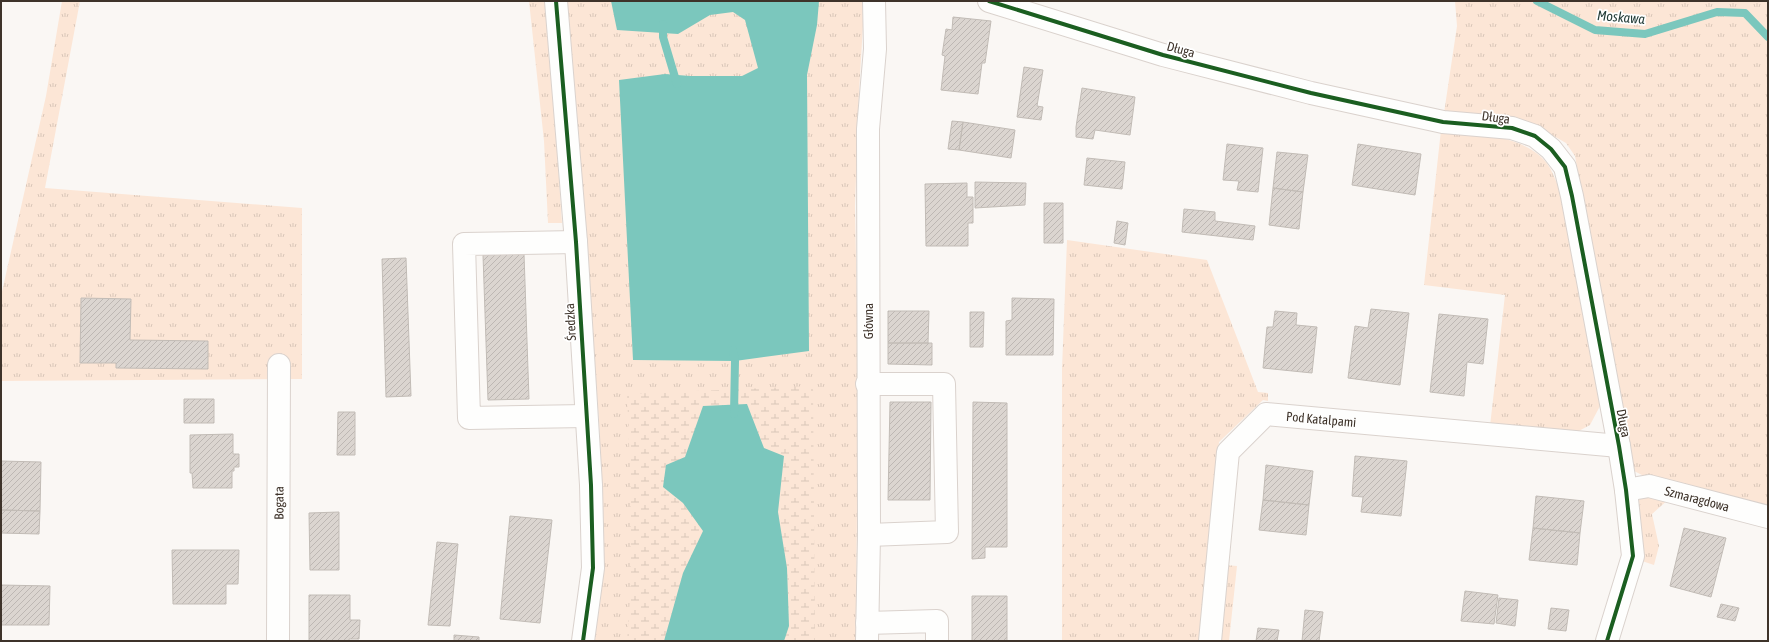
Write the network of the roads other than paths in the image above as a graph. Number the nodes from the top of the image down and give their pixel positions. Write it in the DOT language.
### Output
graph roads {
  1 [pos="556,1"];
  2 [pos="874,1"];
  3 [pos="989,1"];
  4 [pos="576,242"];
  5 [pos="279,365"];
  6 [pos="868,384"];
  7 [pos="586,416"];
  8 [pos="1618,446"];
  9 [pos="1626,490"];
  10 [pos="1768,517"];
  11 [pos="869,536"];
  12 [pos="867,632"];
  13 [pos="278,641"];
  14 [pos="583,641"];
  15 [pos="937,641"];
  16 [pos="1210,641"];
  17 [pos="1607,641"];
  1 -- 4 [label="street, Średzka"];
  2 -- 6 [label="street, Główna"];
  3 -- 8 [label="street, Długa"];
  4 -- 7 [label="street, Średzka"];
  4 -- 7 [label="street"];
  5 -- 13 [label="street, Bogata"];
  6 -- 11 [label="street, Główna"];
  6 -- 11 [label="street"];
  7 -- 14 [label="street, Średzka"];
  8 -- 9 [label="street, Długa"];
  8 -- 16 [label="street, Pod Katalpami"];
  9 -- 10 [label="street, Szmaragdowa"];
  9 -- 17 [label="street, Długa"];
  11 -- 12 [label="street, Główna"];
  12 -- 15 [label="street"];
}
